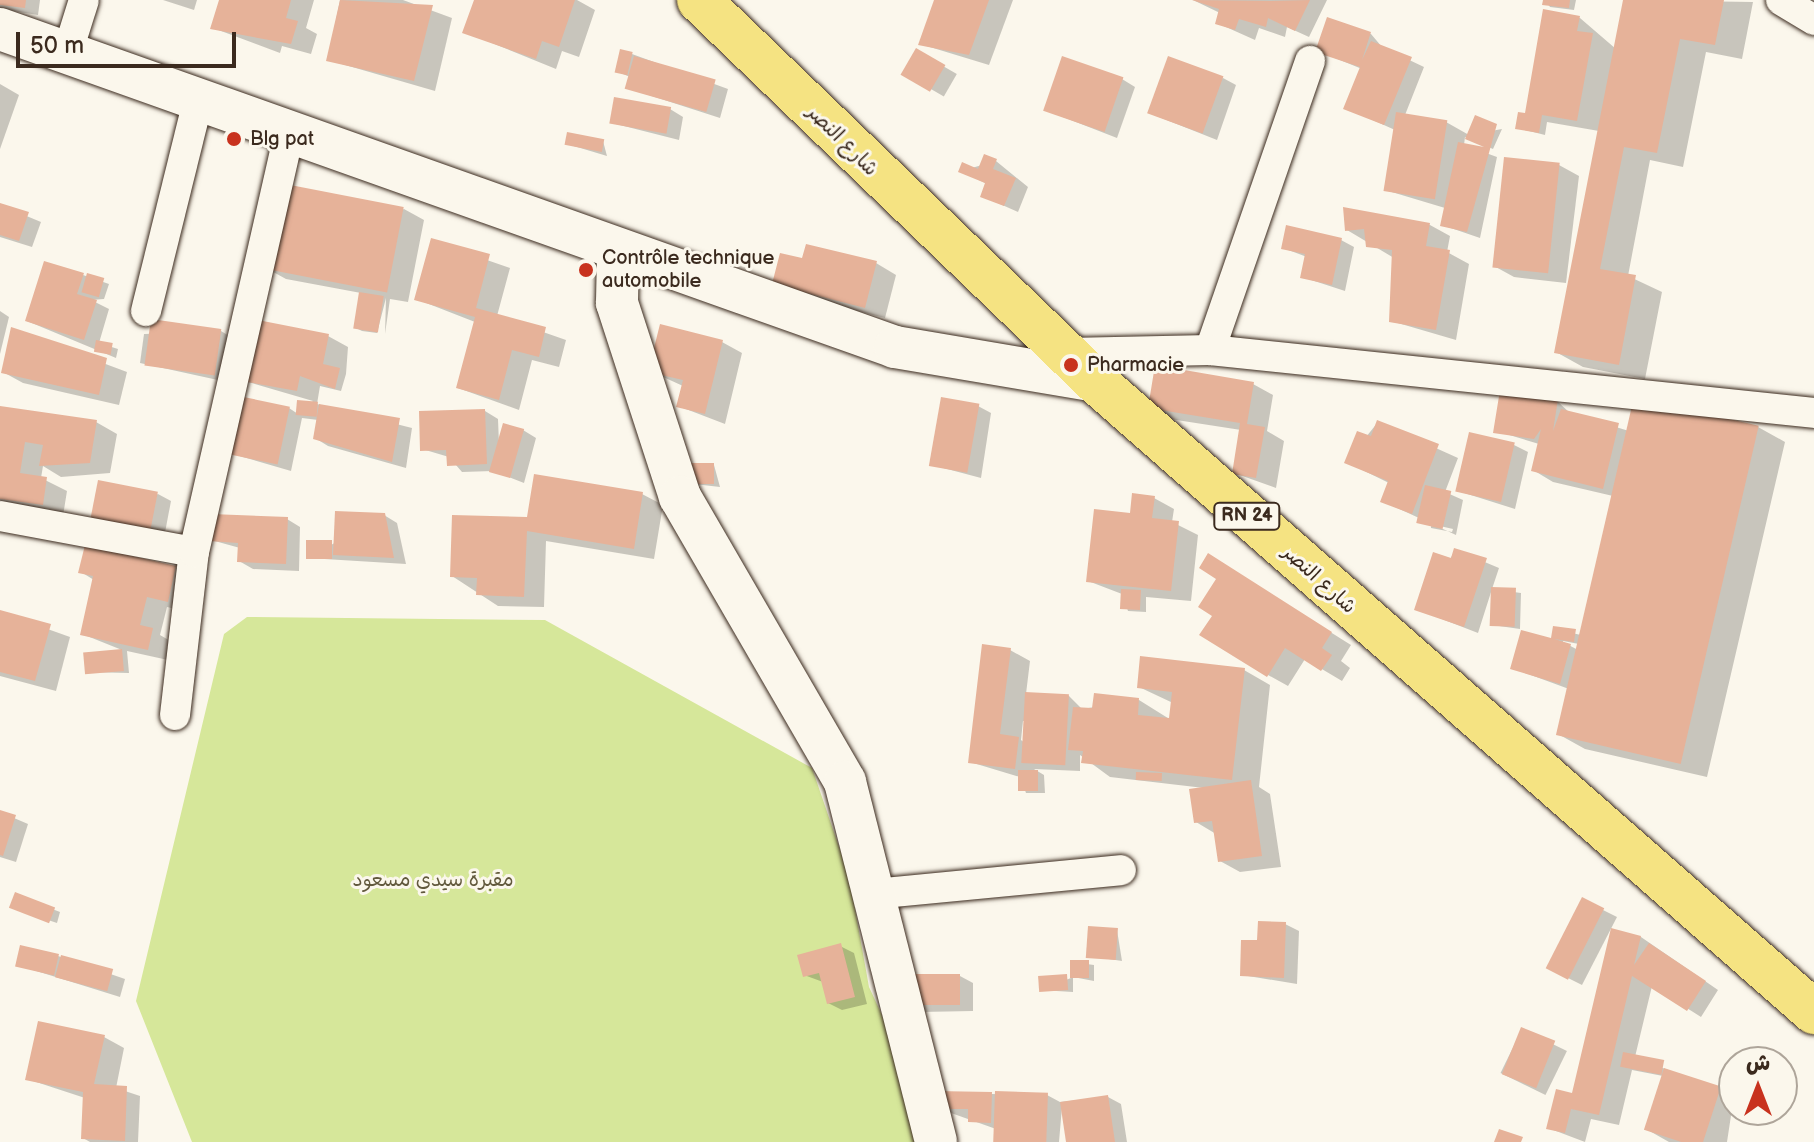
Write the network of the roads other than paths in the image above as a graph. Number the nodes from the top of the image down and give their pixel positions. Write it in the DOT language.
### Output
graph roads {
  1 [pos="84,0"];
  2 [pos="699,0"];
  3 [pos="1781,0"];
  4 [pos="1814,20"];
  5 [pos="0,29"];
  6 [pos="68,51"];
  7 [pos="1310,61"];
  8 [pos="199,97"];
  9 [pos="290,129"];
  10 [pos="618,254"];
  11 [pos="146,311"];
  12 [pos="1210,350"];
  13 [pos="1082,367"];
  14 [pos="1814,413"];
  15 [pos="0,516"];
  16 [pos="194,552"];
  17 [pos="175,715"];
  18 [pos="1121,870"];
  19 [pos="874,894"];
  20 [pos="1814,1012"];
  21 [pos="936,1142"];
  1 -- 6 [label="street"];
  2 -- 13 [label="main road, شارع النصر / RN 24"];
  3 -- 4 [label="street"];
  5 -- 6 [label="street"];
  6 -- 8 [label="street"];
  7 -- 12 [label="street"];
  8 -- 9 [label="street"];
  8 -- 11 [label="street"];
  9 -- 10 [label="street"];
  9 -- 16 [label="street"];
  10 -- 13 [label="street"];
  10 -- 19 [label="street"];
  12 -- 13 [label="street"];
  12 -- 14 [label="street"];
  13 -- 20 [label="main road, شارع النصر / RN 24"];
  15 -- 16 [label="street"];
  16 -- 17 [label="street"];
  18 -- 19 [label="street"];
  19 -- 21 [label="street"];
}
